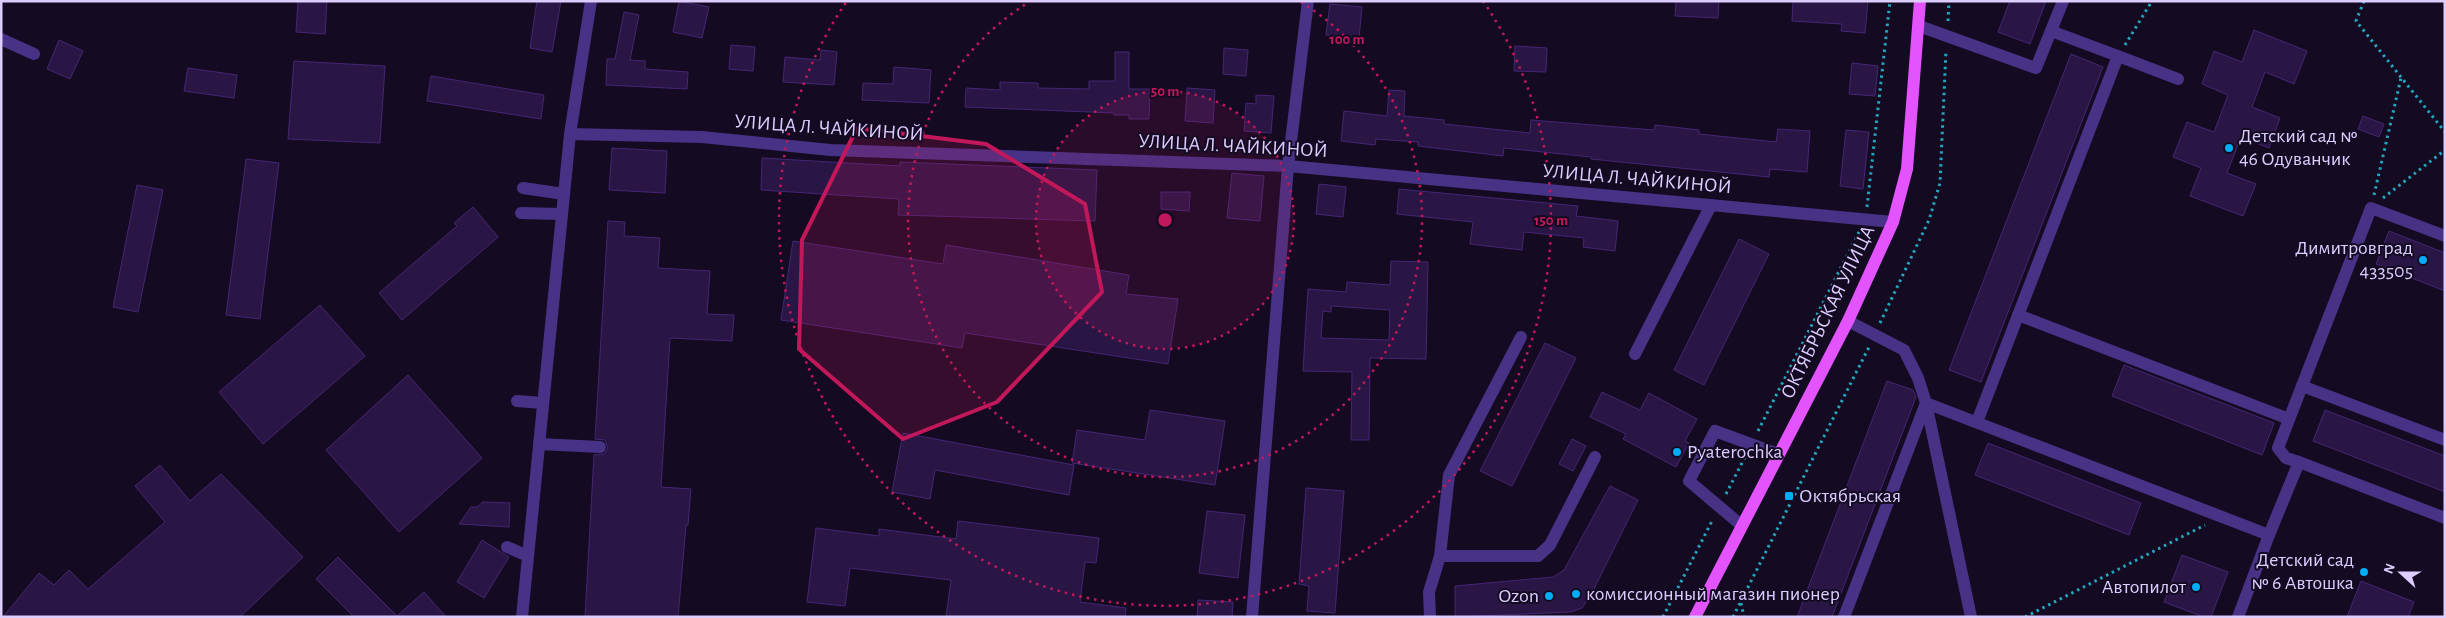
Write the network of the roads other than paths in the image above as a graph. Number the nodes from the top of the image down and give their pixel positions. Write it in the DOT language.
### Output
graph roads {
  1 [pos="591,1"];
  2 [pos="1308,1"];
  3 [pos="1920,1"];
  4 [pos="2063,1"];
  5 [pos="1918,26"];
  6 [pos="2051,30"];
  7 [pos="1,39"];
  8 [pos="34,54"];
  9 [pos="2118,56"];
  10 [pos="2178,79"];
  11 [pos="570,134"];
  12 [pos="1288,166"];
  13 [pos="523,188"];
  14 [pos="564,194"];
  15 [pos="1711,205"];
  16 [pos="521,212"];
  17 [pos="562,214"];
  18 [pos="1893,222"];
  19 [pos="2445,236"];
  20 [pos="2018,315"];
  21 [pos="1848,321"];
  22 [pos="1522,337"];
  23 [pos="1635,354"];
  24 [pos="2302,386"];
  25 [pos="517,401"];
  26 [pos="543,402"];
  27 [pos="1926,403"];
  28 [pos="2289,419"];
  29 [pos="1977,422"];
  30 [pos="2445,440"];
  31 [pos="539,444"];
  32 [pos="600,447"];
  33 [pos="1778,454"];
  34 [pos="1595,457"];
  35 [pos="2298,462"];
  36 [pos="2445,518"];
  37 [pos="1742,525"];
  38 [pos="2269,535"];
  39 [pos="507,547"];
  40 [pos="528,556"];
  41 [pos="1440,556"];
  42 [pos="522,617"];
  43 [pos="1252,617"];
  44 [pos="1430,617"];
  45 [pos="1695,617"];
  46 [pos="1844,617"];
  47 [pos="1971,617"];
  48 [pos="2238,617"];
  1 -- 11 [label="street"];
  2 -- 12 [label="street"];
  3 -- 5 [label="main road, ОКТЯБРЬСКАЯ УЛИЦА"];
  4 -- 6 [label="street"];
  5 -- 6 [label="street"];
  5 -- 18 [label="main road, ОКТЯБРЬСКАЯ УЛИЦА"];
  6 -- 9 [label="street"];
  7 -- 8 [label="street"];
  9 -- 10 [label="street"];
  9 -- 20 [label="street"];
  11 -- 12 [label="street, УЛИЦА Л. ЧАЙКИНОЙ"];
  11 -- 14 [label="street"];
  12 -- 15 [label="street, УЛИЦА Л. ЧАЙКИНОЙ"];
  12 -- 43 [label="street"];
  13 -- 14 [label="street"];
  14 -- 17 [label="street"];
  15 -- 18 [label="street, УЛИЦА Л. ЧАЙКИНОЙ"];
  15 -- 23 [label="street"];
  16 -- 17 [label="street"];
  17 -- 26 [label="street"];
  18 -- 21 [label="main road, ОКТЯБРЬСКАЯ УЛИЦА"];
  19 -- 24 [label="street"];
  20 -- 28 [label="street"];
  20 -- 29 [label="street"];
  21 -- 27 [label="street"];
  21 -- 33 [label="main road, ОКТЯБРЬСКАЯ УЛИЦА"];
  22 -- 41 [label="street"];
  24 -- 28 [label="street"];
  24 -- 30 [label="street"];
  25 -- 26 [label="street"];
  26 -- 31 [label="street"];
  27 -- 29 [label="street"];
  27 -- 46 [label="street"];
  27 -- 47 [label="street"];
  28 -- 35 [label="street"];
  29 -- 38 [label="street"];
  31 -- 32 [label="street"];
  31 -- 40 [label="street"];
  33 -- 37 [label="main road, ОКТЯБРЬСКАЯ УЛИЦА"];
  33 -- 37 [label="street"];
  34 -- 41 [label="street"];
  35 -- 36 [label="street"];
  35 -- 38 [label="street"];
  37 -- 45 [label="main road, ОКТЯБРЬСКАЯ УЛИЦА"];
  38 -- 48 [label="street"];
  39 -- 40 [label="street"];
  40 -- 42 [label="street"];
  41 -- 44 [label="street"];
}
